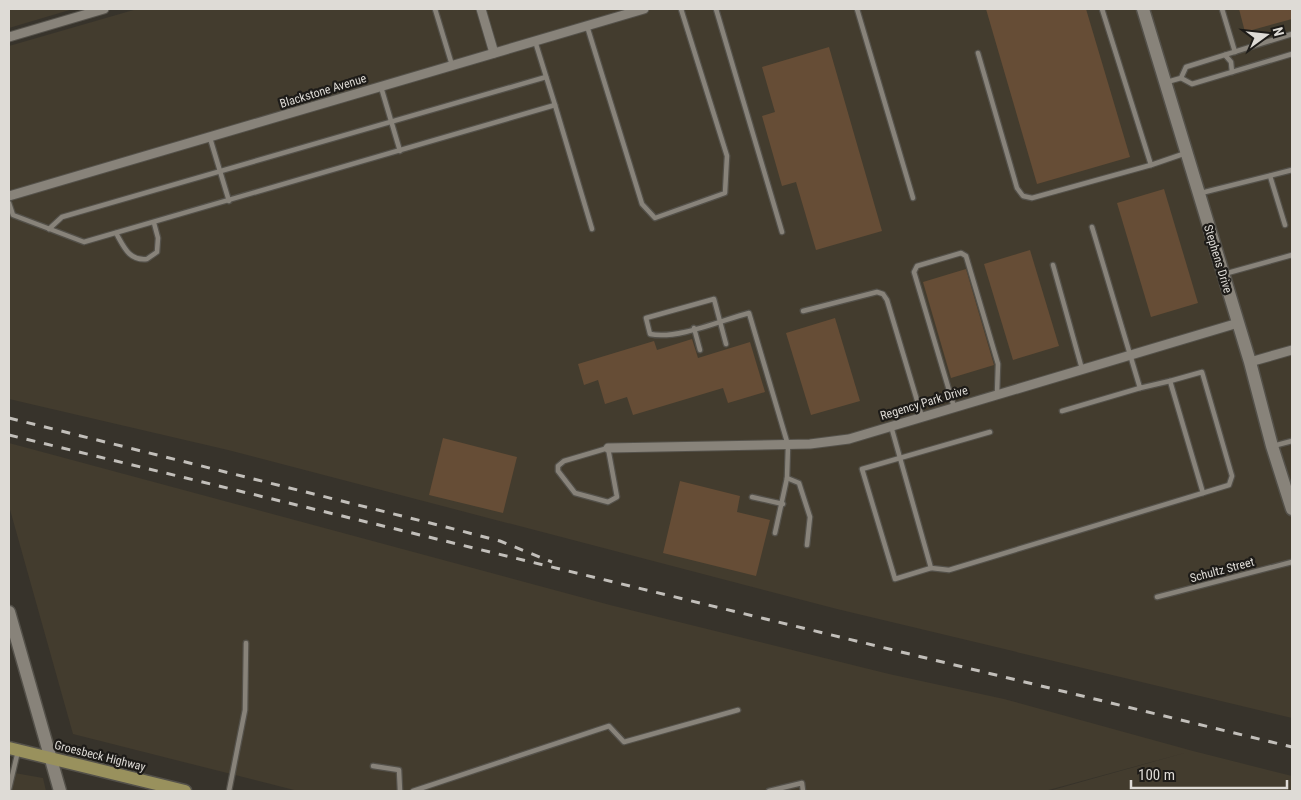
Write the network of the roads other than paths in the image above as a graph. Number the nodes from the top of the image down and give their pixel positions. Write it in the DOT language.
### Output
graph roads {
  1 [pos="104,9"];
  2 [pos="435,9"];
  3 [pos="481,9"];
  4 [pos="644,9"];
  5 [pos="682,9"];
  6 [pos="716,9"];
  7 [pos="857,9"];
  8 [pos="1102,9"];
  9 [pos="1143,9"];
  10 [pos="1222,9"];
  11 [pos="587,25"];
  12 [pos="1292,34"];
  13 [pos="9,37"];
  14 [pos="535,41"];
  15 [pos="494,52"];
  16 [pos="1235,52"];
  17 [pos="978,53"];
  18 [pos="1292,54"];
  19 [pos="1225,55"];
  20 [pos="452,65"];
  21 [pos="1232,72"];
  22 [pos="546,77"];
  23 [pos="1181,78"];
  24 [pos="1165,83"];
  25 [pos="380,87"];
  26 [pos="555,104"];
  27 [pos="391,122"];
  28 [pos="210,138"];
  29 [pos="400,151"];
  30 [pos="1186,153"];
  31 [pos="1150,165"];
  32 [pos="1292,170"];
  33 [pos="220,172"];
  34 [pos="1270,176"];
  35 [pos="1198,193"];
  36 [pos="9,196"];
  37 [pos="913,198"];
  38 [pos="229,201"];
  39 [pos="9,203"];
  40 [pos="154,223"];
  41 [pos="1285,225"];
  42 [pos="1092,227"];
  43 [pos="48,229"];
  44 [pos="592,229"];
  45 [pos="782,232"];
  46 [pos="116,233"];
  47 [pos="1292,255"];
  48 [pos="1053,265"];
  49 [pos="1223,274"];
  50 [pos="803,311"];
  51 [pos="720,321"];
  52 [pos="1238,322"];
  53 [pos="694,328"];
  54 [pos="726,344"];
  55 [pos="700,350"];
  56 [pos="1292,350"];
  57 [pos="1130,354"];
  58 [pos="1250,362"];
  59 [pos="1082,369"];
  60 [pos="1170,381"];
  61 [pos="1140,388"];
  62 [pos="997,394"];
  63 [pos="954,407"];
  64 [pos="1062,411"];
  65 [pos="922,417"];
  66 [pos="890,426"];
  67 [pos="990,432"];
  68 [pos="1292,441"];
  69 [pos="788,444"];
  70 [pos="1272,446"];
  71 [pos="608,448"];
  72 [pos="899,458"];
  73 [pos="787,478"];
  74 [pos="1203,493"];
  75 [pos="752,498"];
  76 [pos="782,504"];
  77 [pos="1292,509"];
  78 [pos="775,533"];
  79 [pos="807,545"];
  80 [pos="1292,562"];
  81 [pos="930,568"];
  82 [pos="1157,597"];
  83 [pos="9,612"];
  84 [pos="12,636"];
  85 [pos="246,643"];
  86 [pos="738,710"];
  87 [pos="14,749"];
  88 [pos="50,758"];
  89 [pos="373,766"];
  90 [pos="9,789"];
  91 [pos="60,791"];
  92 [pos="185,791"];
  93 [pos="229,791"];
  94 [pos="400,791"];
  95 [pos="413,791"];
  96 [pos="769,791"];
  97 [pos="804,791"];
  1 -- 13 [label="street"];
  2 -- 20 [label="lane"];
  3 -- 15 [label="street"];
  4 -- 11 [label="street, Blackstone Avenue"];
  5 -- 11 [label="lane"];
  6 -- 45 [label="lane"];
  7 -- 37 [label="lane"];
  8 -- 31 [label="lane"];
  9 -- 24 [label="street, Stephens Drive"];
  10 -- 16 [label="lane"];
  11 -- 14 [label="street, Blackstone Avenue"];
  12 -- 16 [label="lane"];
  14 -- 15 [label="street, Blackstone Avenue"];
  14 -- 22 [label="lane"];
  15 -- 20 [label="street, Blackstone Avenue"];
  16 -- 19 [label="lane"];
  17 -- 31 [label="lane"];
  18 -- 21 [label="lane"];
  19 -- 21 [label="lane"];
  19 -- 23 [label="lane"];
  20 -- 25 [label="street, Blackstone Avenue"];
  21 -- 23 [label="lane"];
  22 -- 26 [label="lane"];
  22 -- 27 [label="lane"];
  23 -- 24 [label="lane"];
  24 -- 30 [label="street, Stephens Drive"];
  25 -- 27 [label="lane"];
  25 -- 28 [label="street, Blackstone Avenue"];
  26 -- 29 [label="lane"];
  26 -- 44 [label="lane"];
  27 -- 29 [label="lane"];
  27 -- 33 [label="lane"];
  28 -- 33 [label="lane"];
  28 -- 36 [label="street, Blackstone Avenue"];
  29 -- 38 [label="lane"];
  30 -- 31 [label="lane"];
  30 -- 35 [label="street, Stephens Drive"];
  32 -- 34 [label="lane"];
  33 -- 38 [label="lane"];
  33 -- 43 [label="lane"];
  34 -- 35 [label="lane"];
  34 -- 41 [label="lane"];
  35 -- 49 [label="street, Stephens Drive"];
  38 -- 40 [label="lane"];
  39 -- 43 [label="lane"];
  40 -- 46 [label="lane"];
  40 -- 46 [label="lane"];
  42 -- 57 [label="lane"];
  43 -- 46 [label="lane"];
  47 -- 49 [label="lane"];
  48 -- 59 [label="lane"];
  49 -- 52 [label="street, Stephens Drive"];
  50 -- 65 [label="lane"];
  51 -- 53 [label="lane"];
  51 -- 53 [label="lane"];
  51 -- 54 [label="lane"];
  51 -- 69 [label="lane"];
  52 -- 57 [label="street, Regency Park Drive"];
  52 -- 58 [label="street, Stephens Drive"];
  53 -- 55 [label="lane"];
  56 -- 58 [label="street"];
  57 -- 59 [label="street, Regency Park Drive"];
  57 -- 61 [label="lane"];
  58 -- 70 [label="street, Stephens Drive"];
  59 -- 62 [label="street, Regency Park Drive"];
  60 -- 61 [label="lane"];
  60 -- 74 [label="lane"];
  60 -- 74 [label="lane"];
  61 -- 64 [label="lane"];
  62 -- 63 [label="street, Regency Park Drive"];
  62 -- 63 [label="lane"];
  63 -- 65 [label="street, Regency Park Drive"];
  65 -- 66 [label="street, Regency Park Drive"];
  66 -- 69 [label="street, Regency Park Drive"];
  66 -- 72 [label="lane"];
  67 -- 72 [label="lane"];
  68 -- 70 [label="lane"];
  69 -- 71 [label="street, Regency Park Drive"];
  69 -- 73 [label="lane"];
  70 -- 77 [label="street, Stephens Drive"];
  71 -- 71 [label="lane"];
  72 -- 81 [label="lane"];
  72 -- 81 [label="lane"];
  73 -- 76 [label="lane"];
  73 -- 79 [label="lane"];
  74 -- 81 [label="lane"];
  75 -- 76 [label="lane"];
  76 -- 78 [label="lane"];
  80 -- 82 [label="lane, Schultz Street"];
  83 -- 84 [label="street"];
  84 -- 88 [label="street"];
  85 -- 93 [label="lane"];
  86 -- 95 [label="lane"];
  87 -- 88 [label="main road, Groesbeck Highway"];
  87 -- 90 [label="lane"];
  88 -- 91 [label="street"];
  88 -- 92 [label="main road, Groesbeck Highway"];
  89 -- 94 [label="lane"];
  96 -- 97 [label="lane"];
}
